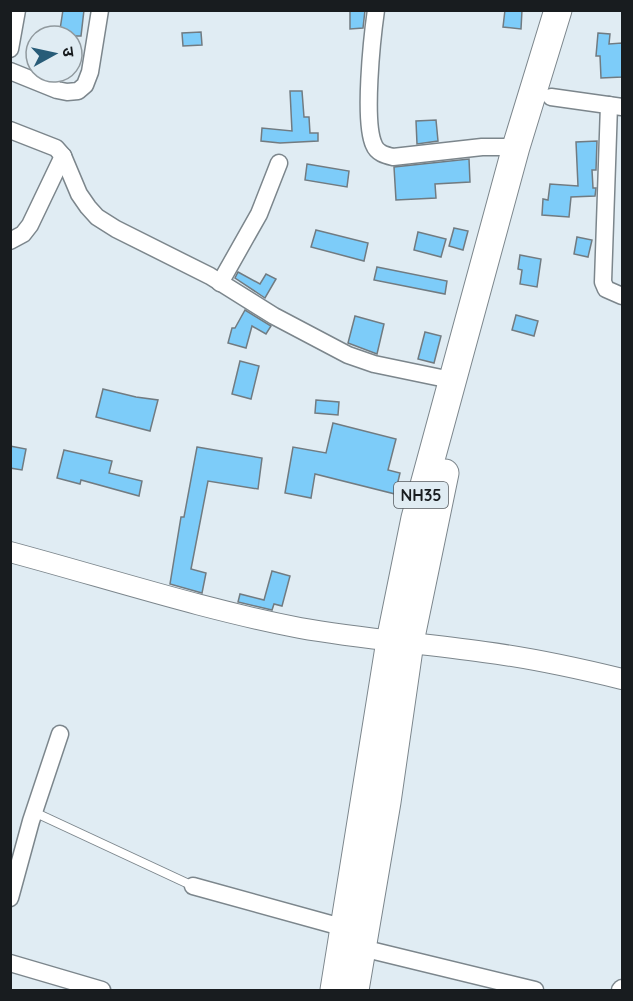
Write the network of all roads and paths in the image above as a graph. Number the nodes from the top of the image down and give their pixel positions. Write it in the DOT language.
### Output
graph roads {
  1 [pos="17,10"];
  2 [pos="100,10"];
  3 [pos="375,10"];
  4 [pos="558,10"];
  5 [pos="576,10"];
  6 [pos="10,49"];
  7 [pos="10,71"];
  8 [pos="551,97"];
  9 [pos="616,106"];
  10 [pos="10,130"];
  11 [pos="516,147"];
  12 [pos="63,156"];
  13 [pos="279,163"];
  14 [pos="10,241"];
  15 [pos="220,283"];
  16 [pos="622,296"];
  17 [pos="451,380"];
  18 [pos="10,552"];
  19 [pos="400,642"];
  20 [pos="622,679"];
  21 [pos="60,734"];
  22 [pos="34,812"];
  23 [pos="193,886"];
  24 [pos="10,898"];
  25 [pos="353,938"];
  26 [pos="10,963"];
  27 [pos="102,990"];
  28 [pos="334,990"];
  29 [pos="355,990"];
  30 [pos="535,990"];
  1 -- 6 [label="street"];
  2 -- 7 [label="street"];
  3 -- 11 [label="street"];
  4 -- 11 [label="highway, NH35"];
  5 -- 8 [label="highway, NH35"];
  8 -- 9 [label="street"];
  8 -- 19 [label="highway, NH35"];
  9 -- 16 [label="street"];
  10 -- 12 [label="street"];
  11 -- 17 [label="highway, NH35"];
  12 -- 14 [label="street"];
  12 -- 15 [label="street"];
  13 -- 15 [label="street"];
  15 -- 17 [label="street"];
  17 -- 19 [label="highway, NH35"];
  18 -- 19 [label="street"];
  19 -- 20 [label="street"];
  19 -- 25 [label="highway, NH35"];
  21 -- 22 [label="street"];
  22 -- 23 [label="lane"];
  22 -- 24 [label="street"];
  23 -- 25 [label="street"];
  25 -- 28 [label="highway, NH35"];
  25 -- 29 [label="highway, NH35"];
  25 -- 30 [label="street"];
  26 -- 27 [label="street"];
}
